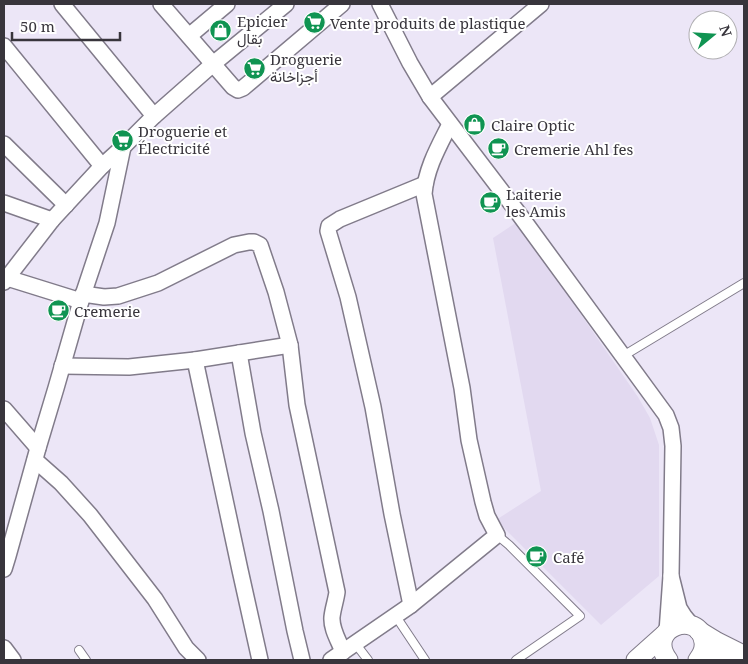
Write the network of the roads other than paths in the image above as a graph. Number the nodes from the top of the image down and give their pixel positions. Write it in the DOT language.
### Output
graph roads {
  1 [pos="62,4"];
  2 [pos="161,4"];
  3 [pos="228,4"];
  4 [pos="286,4"];
  5 [pos="342,4"];
  6 [pos="380,4"];
  7 [pos="541,4"];
  8 [pos="189,36"];
  9 [pos="4,46"];
  10 [pos="213,64"];
  11 [pos="430,97"];
  12 [pos="154,116"];
  13 [pos="450,124"];
  14 [pos="4,144"];
  15 [pos="123,147"];
  16 [pos="102,166"];
  17 [pos="425,184"];
  18 [pos="4,203"];
  19 [pos="66,205"];
  20 [pos="52,220"];
  21 [pos="5,279"];
  22 [pos="744,283"];
  23 [pos="82,298"];
  24 [pos="290,345"];
  25 [pos="239,353"];
  26 [pos="623,356"];
  27 [pos="195,360"];
  28 [pos="62,366"];
  29 [pos="4,409"];
  30 [pos="36,454"];
  31 [pos="497,535"];
  32 [pos="4,568"];
  33 [pos="671,576"];
  34 [pos="411,605"];
  35 [pos="395,615"];
  36 [pos="696,629"];
  37 [pos="666,633"];
  38 [pos="4,648"];
  39 [pos="79,650"];
  40 [pos="343,652"];
  41 [pos="744,655"];
  42 [pos="13,660"];
  43 [pos="86,660"];
  44 [pos="198,660"];
  45 [pos="260,660"];
  46 [pos="302,660"];
  47 [pos="368,660"];
  48 [pos="425,660"];
  49 [pos="516,660"];
  50 [pos="636,660"];
  51 [pos="668,660"];
  52 [pos="698,660"];
  53 [pos="706,660"];
  1 -- 12 [label="street"];
  2 -- 8 [label="street"];
  3 -- 8 [label="street"];
  4 -- 10 [label="street"];
  5 -- 10 [label="street"];
  6 -- 11 [label="street"];
  7 -- 11 [label="street"];
  8 -- 10 [label="street"];
  9 -- 16 [label="street"];
  10 -- 12 [label="street"];
  11 -- 13 [label="street"];
  12 -- 15 [label="street"];
  13 -- 17 [label="street"];
  13 -- 26 [label="street"];
  14 -- 19 [label="street"];
  15 -- 16 [label="street"];
  15 -- 23 [label="street"];
  16 -- 19 [label="street"];
  17 -- 31 [label="street"];
  17 -- 34 [label="street"];
  18 -- 20 [label="street"];
  19 -- 20 [label="street"];
  20 -- 21 [label="street"];
  21 -- 23 [label="street"];
  22 -- 26 [label="lane"];
  23 -- 24 [label="street"];
  23 -- 28 [label="street"];
  24 -- 25 [label="street"];
  24 -- 40 [label="street"];
  25 -- 27 [label="street"];
  25 -- 46 [label="street"];
  26 -- 33 [label="street"];
  27 -- 28 [label="street"];
  27 -- 45 [label="street"];
  28 -- 30 [label="street"];
  29 -- 30 [label="street"];
  30 -- 32 [label="street"];
  30 -- 44 [label="street"];
  31 -- 34 [label="street"];
  31 -- 49 [label="lane"];
  33 -- 36 [label="street"];
  33 -- 37 [label="street"];
  34 -- 35 [label="street"];
  35 -- 40 [label="street"];
  35 -- 48 [label="lane"];
  36 -- 37 [label="street"];
  36 -- 41 [label="street"];
  36 -- 52 [label="street"];
  37 -- 50 [label="street"];
  37 -- 51 [label="street"];
  38 -- 42 [label="street"];
  39 -- 43 [label="lane"];
  40 -- 47 [label="lane"];
  41 -- 53 [label="street"];
}
